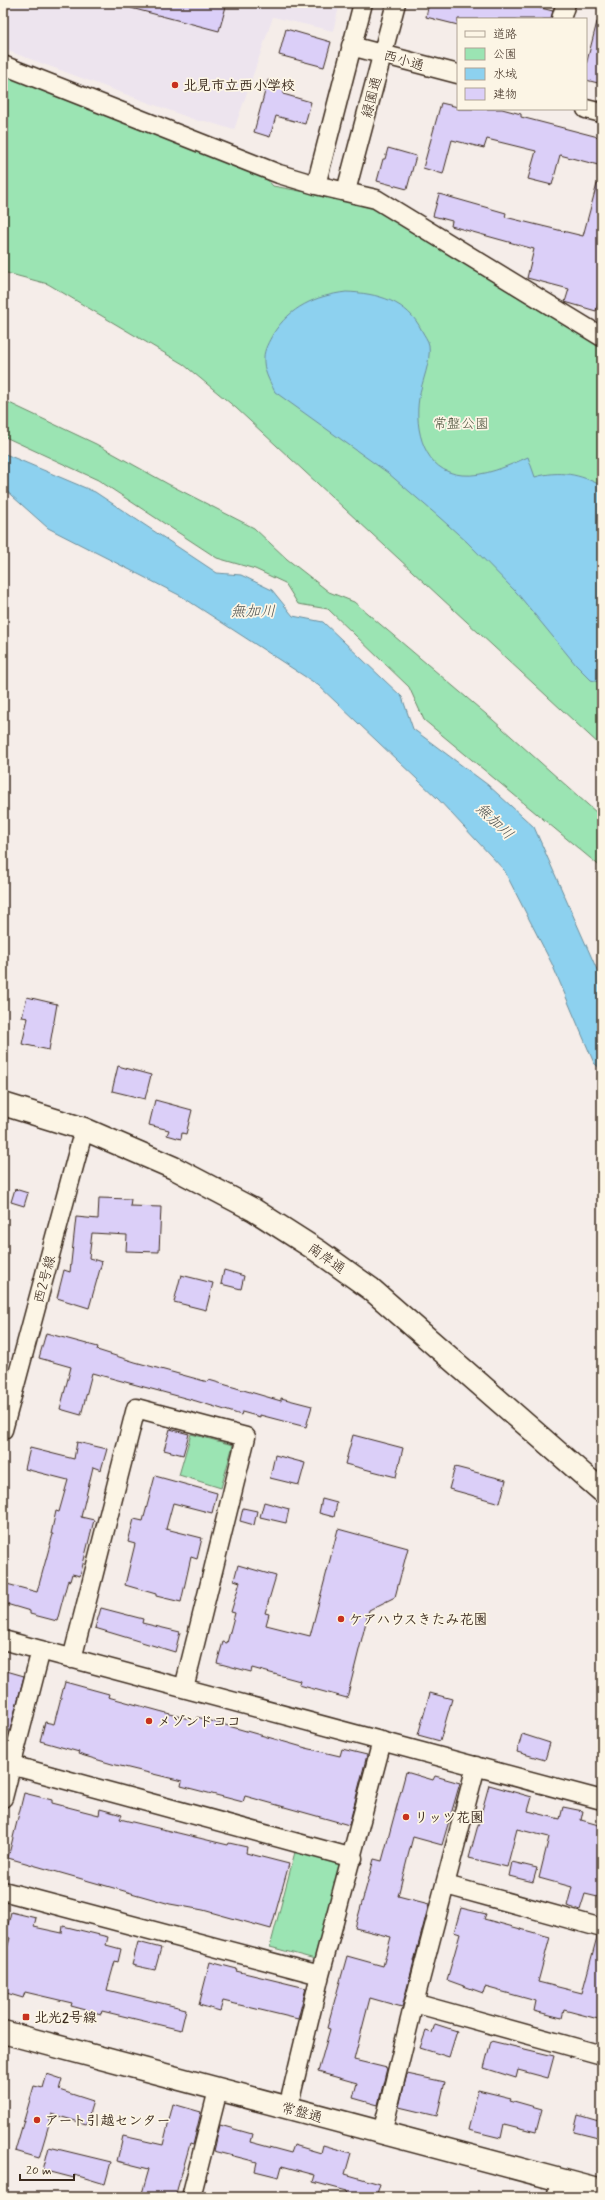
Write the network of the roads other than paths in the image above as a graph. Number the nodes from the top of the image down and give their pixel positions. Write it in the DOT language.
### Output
graph roads {
  1 [pos="362,3"];
  2 [pos="396,3"];
  3 [pos="566,3"];
  4 [pos="561,18"];
  5 [pos="351,46"];
  6 [pos="382,54"];
  7 [pos="3,65"];
  8 [pos="457,74"];
  9 [pos="587,109"];
  10 [pos="602,113"];
  11 [pos="316,185"];
  12 [pos="346,191"];
  13 [pos="602,337"];
  14 [pos="3,1104"];
  15 [pos="84,1129"];
  16 [pos="3,1430"];
  17 [pos="602,1490"];
  18 [pos="3,1640"];
  19 [pos="41,1650"];
  20 [pos="72,1659"];
  21 [pos="184,1688"];
  22 [pos="382,1741"];
  23 [pos="11,1765"];
  24 [pos="476,1766"];
  25 [pos="3,1798"];
  26 [pos="602,1800"];
  27 [pos="353,1858"];
  28 [pos="446,1885"];
  29 [pos="3,1891"];
  30 [pos="602,1928"];
  31 [pos="320,1975"];
  32 [pos="414,2003"];
  33 [pos="3,2032"];
  34 [pos="602,2055"];
  35 [pos="218,2090"];
  36 [pos="288,2108"];
  37 [pos="382,2133"];
  38 [pos="558,2188"];
  39 [pos="602,2191"];
  40 [pos="191,2197"];
  1 -- 5 [label="street"];
  2 -- 6 [label="street, 緑園通"];
  3 -- 4 [label="street"];
  5 -- 6 [label="street, 西小通"];
  5 -- 11 [label="street"];
  6 -- 8 [label="street, 西小通"];
  6 -- 12 [label="street, 緑園通"];
  7 -- 11 [label="street"];
  9 -- 10 [label="street"];
  11 -- 12 [label="street"];
  12 -- 13 [label="street"];
  14 -- 15 [label="main road, 南岸通"];
  15 -- 16 [label="street, 西2号線"];
  15 -- 17 [label="main road, 南岸通"];
  18 -- 19 [label="street"];
  19 -- 20 [label="street"];
  19 -- 23 [label="street"];
  20 -- 21 [label="street"];
  20 -- 21 [label="street"];
  21 -- 22 [label="street"];
  22 -- 24 [label="street"];
  22 -- 27 [label="street"];
  23 -- 25 [label="street"];
  23 -- 27 [label="street"];
  24 -- 26 [label="street"];
  24 -- 28 [label="street"];
  27 -- 31 [label="street"];
  28 -- 30 [label="street"];
  28 -- 32 [label="street"];
  29 -- 31 [label="street"];
  31 -- 36 [label="street"];
  32 -- 34 [label="street"];
  32 -- 37 [label="street"];
  33 -- 35 [label="main road, 常盤通"];
  35 -- 36 [label="main road, 常盤通"];
  35 -- 40 [label="street"];
  36 -- 37 [label="main road, 常盤通"];
  37 -- 38 [label="main road, 常盤通"];
  38 -- 39 [label="main road, 常盤通"];
}
